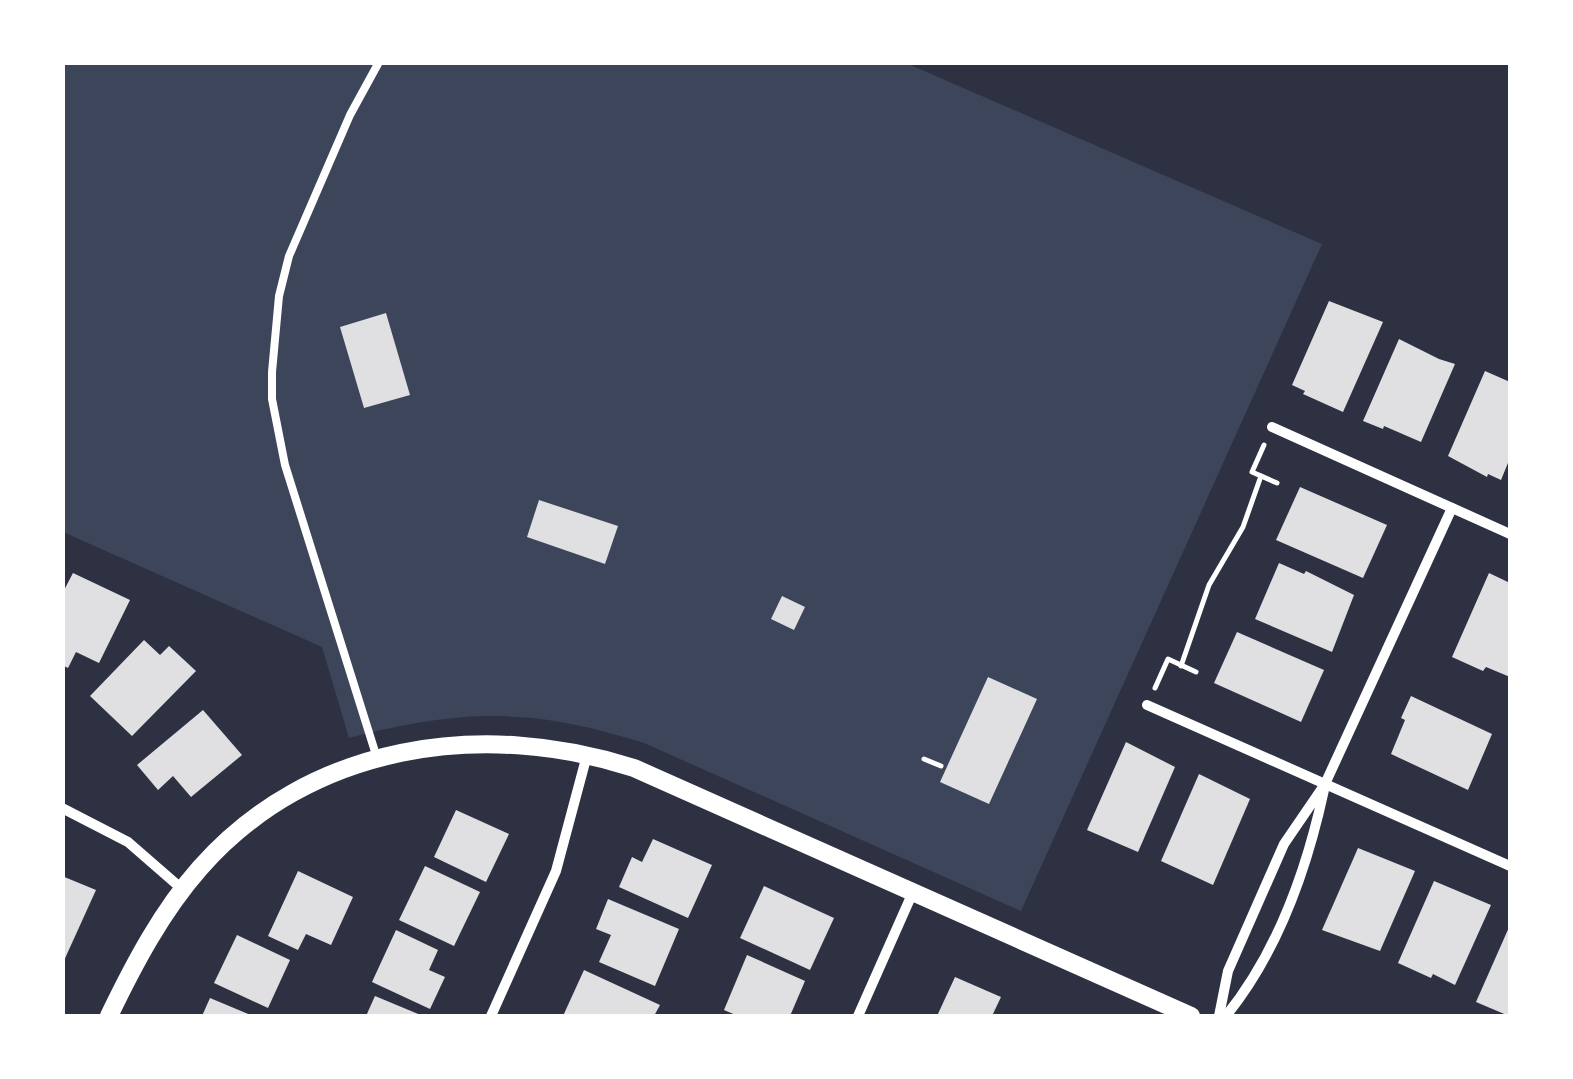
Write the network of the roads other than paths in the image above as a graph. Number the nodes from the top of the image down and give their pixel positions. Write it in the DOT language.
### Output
graph roads {
  1 [pos="379,62"];
  2 [pos="1272,428"];
  3 [pos="1452,508"];
  4 [pos="1510,534"];
  5 [pos="1148,705"];
  6 [pos="588,754"];
  7 [pos="377,758"];
  8 [pos="1325,784"];
  9 [pos="62,808"];
  10 [pos="1510,866"];
  11 [pos="182,889"];
  12 [pos="913,892"];
  13 [pos="109,1016"];
  14 [pos="491,1016"];
  15 [pos="858,1016"];
  16 [pos="1192,1016"];
  17 [pos="1223,1016"];
  1 -- 7 [label="lane"];
  2 -- 3 [label="street"];
  3 -- 4 [label="street"];
  3 -- 8 [label="street"];
  5 -- 8 [label="street"];
  6 -- 7 [label="street"];
  6 -- 12 [label="street"];
  6 -- 14 [label="street"];
  7 -- 11 [label="street"];
  8 -- 10 [label="street"];
  8 -- 17 [label="street"];
  8 -- 17 [label="street"];
  9 -- 11 [label="street"];
  11 -- 13 [label="street"];
  12 -- 15 [label="street"];
  12 -- 16 [label="street"];
}
